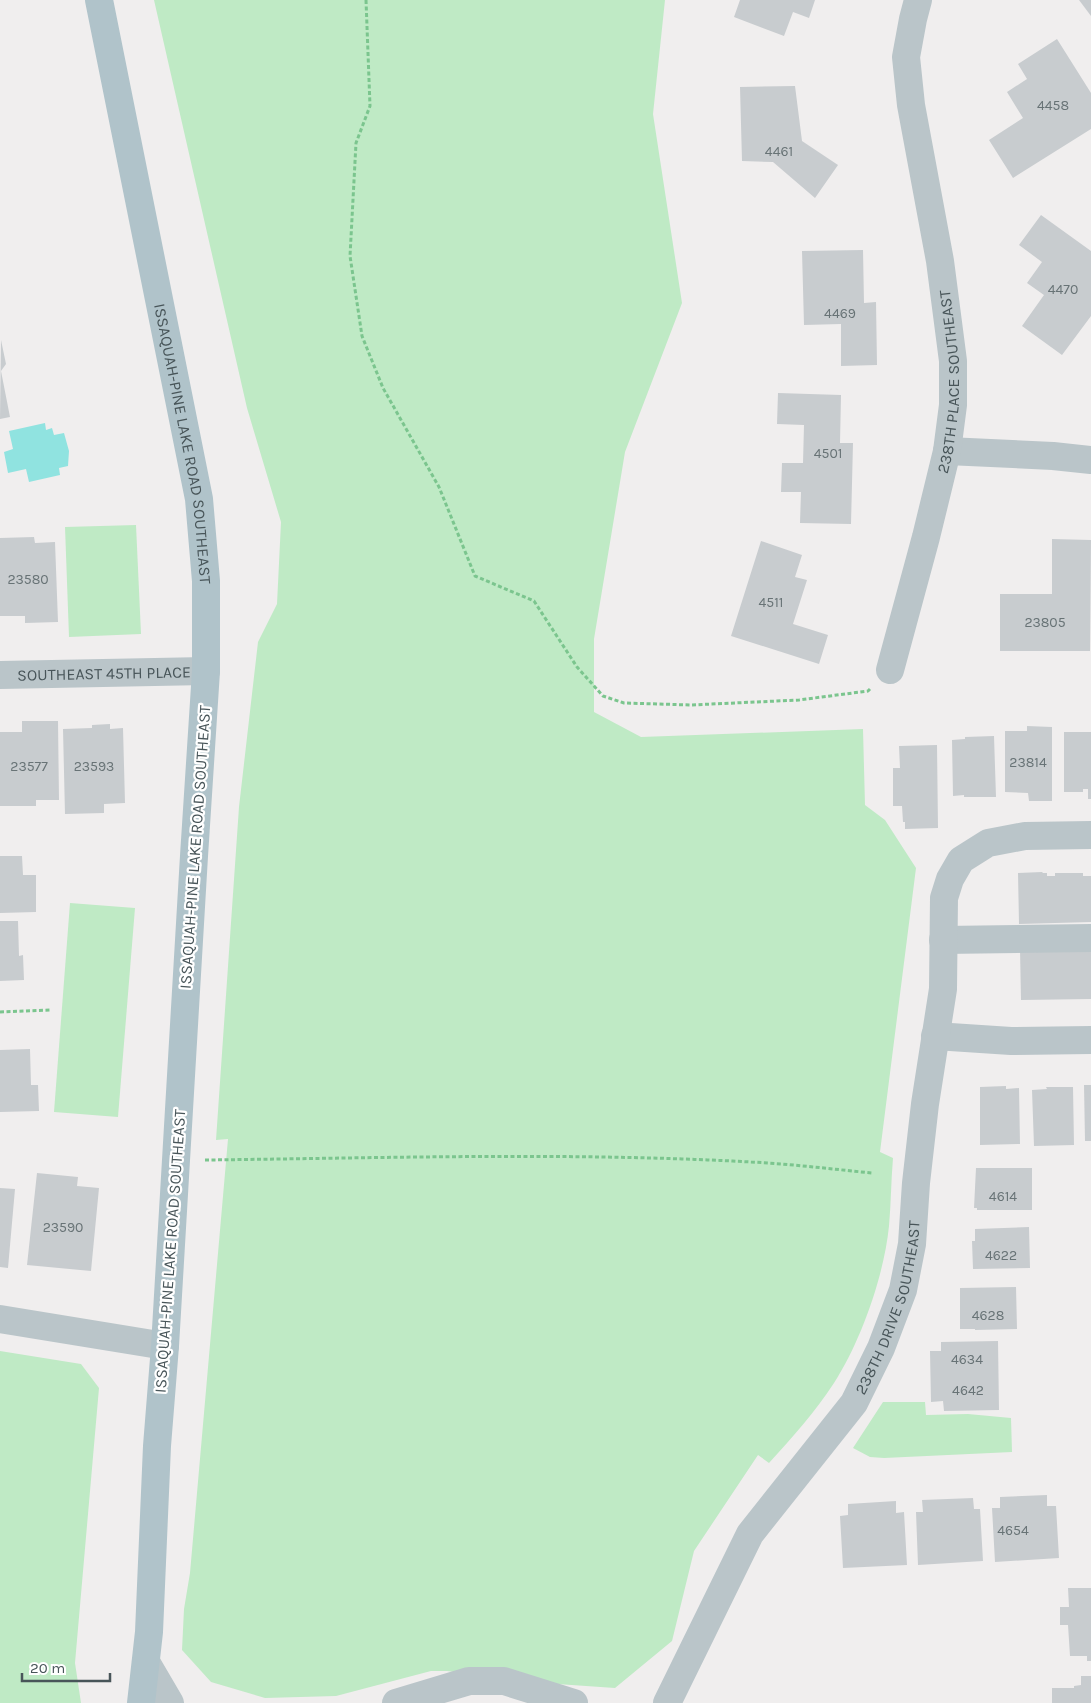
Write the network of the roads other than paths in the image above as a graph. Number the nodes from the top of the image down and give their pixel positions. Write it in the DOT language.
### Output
graph roads {
  1 [pos="100,0"];
  2 [pos="918,0"];
  3 [pos="946,451"];
  4 [pos="1091,460"];
  5 [pos="890,670"];
  6 [pos="206,671"];
  7 [pos="0,675"];
  8 [pos="1091,835"];
  9 [pos="1091,938"];
  10 [pos="943,940"];
  11 [pos="936,1036"];
  12 [pos="1091,1040"];
  13 [pos="0,1319"];
  14 [pos="165,1346"];
  15 [pos="146,1662"];
  16 [pos="141,1703"];
  17 [pos="170,1703"];
  18 [pos="396,1703"];
  19 [pos="574,1703"];
  20 [pos="667,1703"];
  1 -- 6 [label="main road, ISSAQUAH-PINE LAKE ROAD SOUTHEAST"];
  2 -- 3 [label="street, 238TH PLACE SOUTHEAST"];
  3 -- 4 [label="street"];
  3 -- 5 [label="street, 238TH PLACE SOUTHEAST"];
  6 -- 7 [label="street, SOUTHEAST 45TH PLACE"];
  6 -- 14 [label="main road, ISSAQUAH-PINE LAKE ROAD SOUTHEAST"];
  8 -- 10 [label="street, 238TH DRIVE SOUTHEAST"];
  9 -- 10 [label="street"];
  10 -- 11 [label="street, 238TH DRIVE SOUTHEAST"];
  11 -- 12 [label="street"];
  11 -- 20 [label="street, 238TH DRIVE SOUTHEAST"];
  13 -- 14 [label="street"];
  14 -- 15 [label="main road, ISSAQUAH-PINE LAKE ROAD SOUTHEAST"];
  15 -- 16 [label="main road, ISSAQUAH-PINE LAKE ROAD SOUTHEAST"];
  15 -- 17 [label="street"];
  18 -- 19 [label="street"];
}
